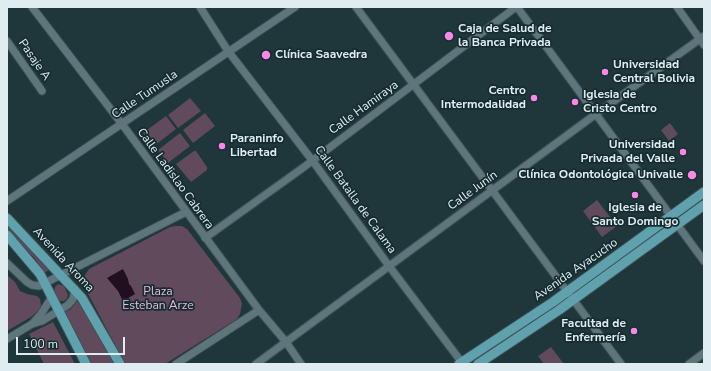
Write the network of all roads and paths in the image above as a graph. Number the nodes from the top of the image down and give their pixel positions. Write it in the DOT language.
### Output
graph roads {
  1 [pos="32,7"];
  2 [pos="200,7"];
  3 [pos="295,7"];
  4 [pos="356,7"];
  5 [pos="517,7"];
  6 [pos="677,7"];
  7 [pos="703,40"];
  8 [pos="7,41"];
  9 [pos="228,51"];
  10 [pos="414,85"];
  11 [pos="42,91"];
  12 [pos="596,114"];
  13 [pos="122,124"];
  14 [pos="312,160"];
  15 [pos="493,190"];
  16 [pos="704,192"];
  17 [pos="7,201"];
  18 [pos="704,205"];
  19 [pos="186,212"];
  20 [pos="671,216"];
  21 [pos="7,218"];
  22 [pos="677,225"];
  23 [pos="7,235"];
  24 [pos="205,238"];
  25 [pos="704,261"];
  26 [pos="7,263"];
  27 [pos="389,266"];
  28 [pos="60,275"];
  29 [pos="45,283"];
  30 [pos="75,289"];
  31 [pos="568,291"];
  32 [pos="52,297"];
  33 [pos="573,299"];
  34 [pos="58,310"];
  35 [pos="259,310"];
  36 [pos="32,324"];
  37 [pos="7,339"];
  38 [pos="286,342"];
  39 [pos="704,353"];
  40 [pos="461,363"];
  41 [pos="86,364"];
  42 [pos="120,364"];
  43 [pos="176,364"];
  44 [pos="256,364"];
  45 [pos="301,364"];
  46 [pos="478,364"];
  47 [pos="621,364"];
  48 [pos="689,364"];
  1 -- 13 [label="street, Calle Ladislao Cabrera"];
  2 -- 9 [label="street, Calle Batalla de Calama"];
  3 -- 9 [label="street, Calle Tumusla"];
  4 -- 10 [label="street"];
  5 -- 10 [label="street, Calle Hamiraya"];
  5 -- 12 [label="street"];
  6 -- 7 [label="street"];
  7 -- 12 [label="street, Calle Junín"];
  8 -- 11 [label="street, Pasaje A"];
  9 -- 13 [label="street, Calle Tumusla"];
  9 -- 14 [label="street, Calle Batalla de Calama"];
  10 -- 14 [label="street, Calle Hamiraya"];
  10 -- 15 [label="street"];
  12 -- 15 [label="street, Calle Junín"];
  12 -- 20 [label="street"];
  13 -- 17 [label="street, Calle Tumusla"];
  13 -- 19 [label="street, Calle Ladislao Cabrera"];
  14 -- 24 [label="street, Calle Hamiraya"];
  14 -- 27 [label="street, Calle Batalla de Calama"];
  15 -- 27 [label="street, Calle Junín"];
  15 -- 31 [label="street"];
  16 -- 20 [label="main road, Avenida Ayacucho"];
  18 -- 22 [label="main road, Avenida Ayacucho"];
  19 -- 24 [label="street, Calle Ladislao Cabrera"];
  19 -- 28 [label="street"];
  20 -- 22 [label="street"];
  20 -- 31 [label="main road, Avenida Ayacucho"];
  21 -- 28 [label="main road, Avenida Aroma"];
  22 -- 25 [label="street"];
  22 -- 33 [label="main road, Avenida Ayacucho"];
  23 -- 29 [label="main road, Avenida Aroma"];
  24 -- 35 [label="street, Calle Ladislao Cabrera"];
  26 -- 29 [label="street"];
  27 -- 38 [label="street, Calle Junín"];
  27 -- 40 [label="street, Calle Batalla de Calama"];
  28 -- 29 [label="street"];
  28 -- 30 [label="main road, Avenida Aroma"];
  29 -- 32 [label="main road, Avenida Aroma"];
  30 -- 34 [label="street"];
  30 -- 42 [label="main road, Avenida Aroma"];
  31 -- 33 [label="street"];
  31 -- 40 [label="main road, Avenida Ayacucho"];
  32 -- 34 [label="main road, Avenida Aroma"];
  32 -- 36 [label="street"];
  33 -- 46 [label="main road, Avenida Ayacucho"];
  33 -- 47 [label="street"];
  34 -- 36 [label="street"];
  34 -- 41 [label="main road, Avenida Aroma"];
  35 -- 38 [label="street, Calle Ladislao Cabrera"];
  35 -- 43 [label="street"];
  36 -- 37 [label="street"];
  38 -- 44 [label="street, Calle Junín"];
  38 -- 45 [label="street, Calle Ladislao Cabrera"];
  39 -- 48 [label="street"];
}
